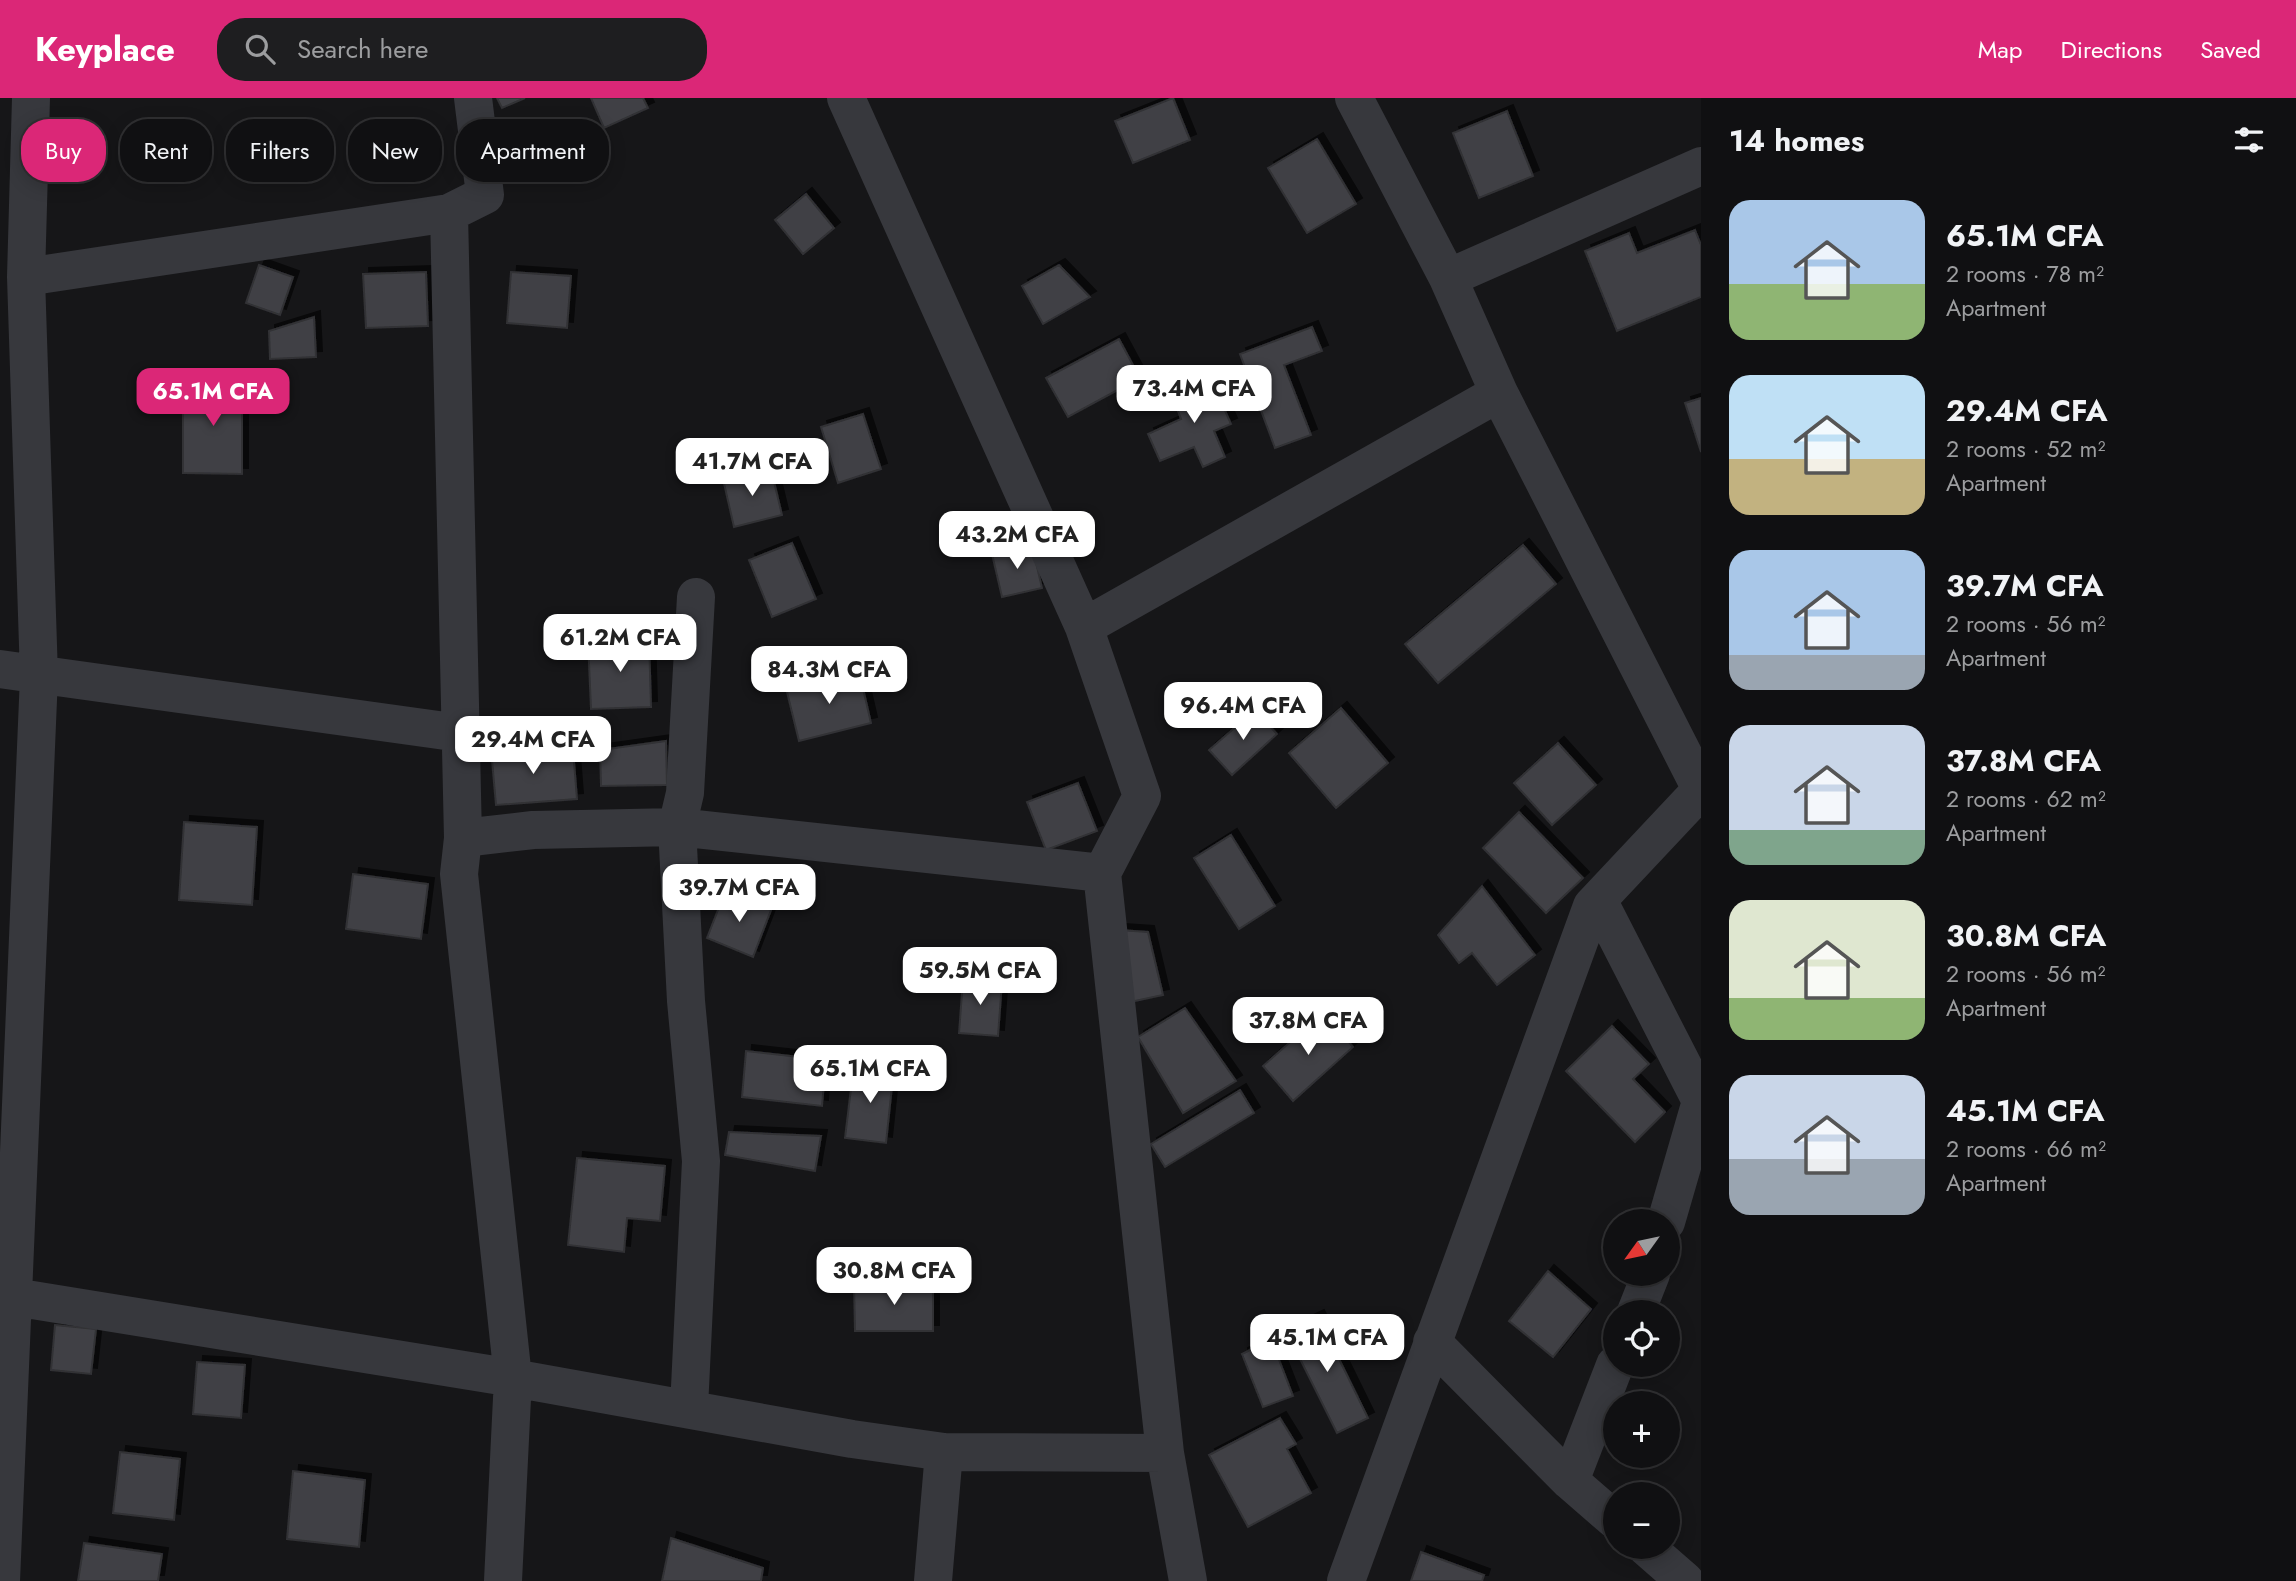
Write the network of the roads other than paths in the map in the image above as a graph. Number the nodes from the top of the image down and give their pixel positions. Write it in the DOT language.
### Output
graph roads {
  1 [pos="31,98"];
  2 [pos="473,98"];
  3 [pos="846,98"];
  4 [pos="1354,98"];
  5 [pos="1701,166"];
  6 [pos="449,213"];
  7 [pos="26,277"];
  8 [pos="1448,278"];
  9 [pos="1499,393"];
  10 [pos="696,597"];
  11 [pos="1084,627"];
  12 [pos="0,669"];
  13 [pos="39,676"];
  14 [pos="460,733"];
  15 [pos="1701,789"];
  16 [pos="677,827"];
  17 [pos="463,838"];
  18 [pos="1102,873"];
  19 [pos="1598,900"];
  20 [pos="1701,1101"];
  21 [pos="1670,1209"];
  22 [pos="14,1297"];
  23 [pos="1432,1342"];
  24 [pos="1610,1377"];
  25 [pos="513,1378"];
  26 [pos="689,1408"];
  27 [pos="944,1452"];
  28 [pos="1166,1453"];
  29 [pos="1570,1481"];
  30 [pos="1603,1510"];
  31 [pos="1660,1559"];
  32 [pos="1,1581"];
  33 [pos="503,1581"];
  34 [pos="933,1581"];
  35 [pos="1188,1581"];
  36 [pos="1346,1581"];
  37 [pos="1685,1581"];
  1 -- 7 [label="street"];
  2 -- 6 [label="street"];
  3 -- 11 [label="street"];
  4 -- 8 [label="street"];
  5 -- 8 [label="street"];
  6 -- 7 [label="street"];
  6 -- 14 [label="street"];
  7 -- 13 [label="street"];
  8 -- 9 [label="street"];
  9 -- 11 [label="street"];
  9 -- 15 [label="street"];
  10 -- 16 [label="street"];
  11 -- 18 [label="street"];
  12 -- 13 [label="street"];
  13 -- 14 [label="street"];
  13 -- 22 [label="street"];
  14 -- 17 [label="street"];
  15 -- 19 [label="street"];
  16 -- 17 [label="street"];
  16 -- 18 [label="street"];
  16 -- 26 [label="street"];
  17 -- 25 [label="street"];
  18 -- 28 [label="street"];
  19 -- 20 [label="street"];
  19 -- 23 [label="street"];
  20 -- 21 [label="street"];
  22 -- 25 [label="street"];
  22 -- 32 [label="street"];
  23 -- 29 [label="street"];
  23 -- 36 [label="street"];
  24 -- 29 [label="street"];
  25 -- 26 [label="street"];
  25 -- 33 [label="street"];
  26 -- 27 [label="street"];
  27 -- 28 [label="street"];
  27 -- 34 [label="street"];
  28 -- 35 [label="street"];
  29 -- 30 [label="street"];
  31 -- 37 [label="street"];
}
